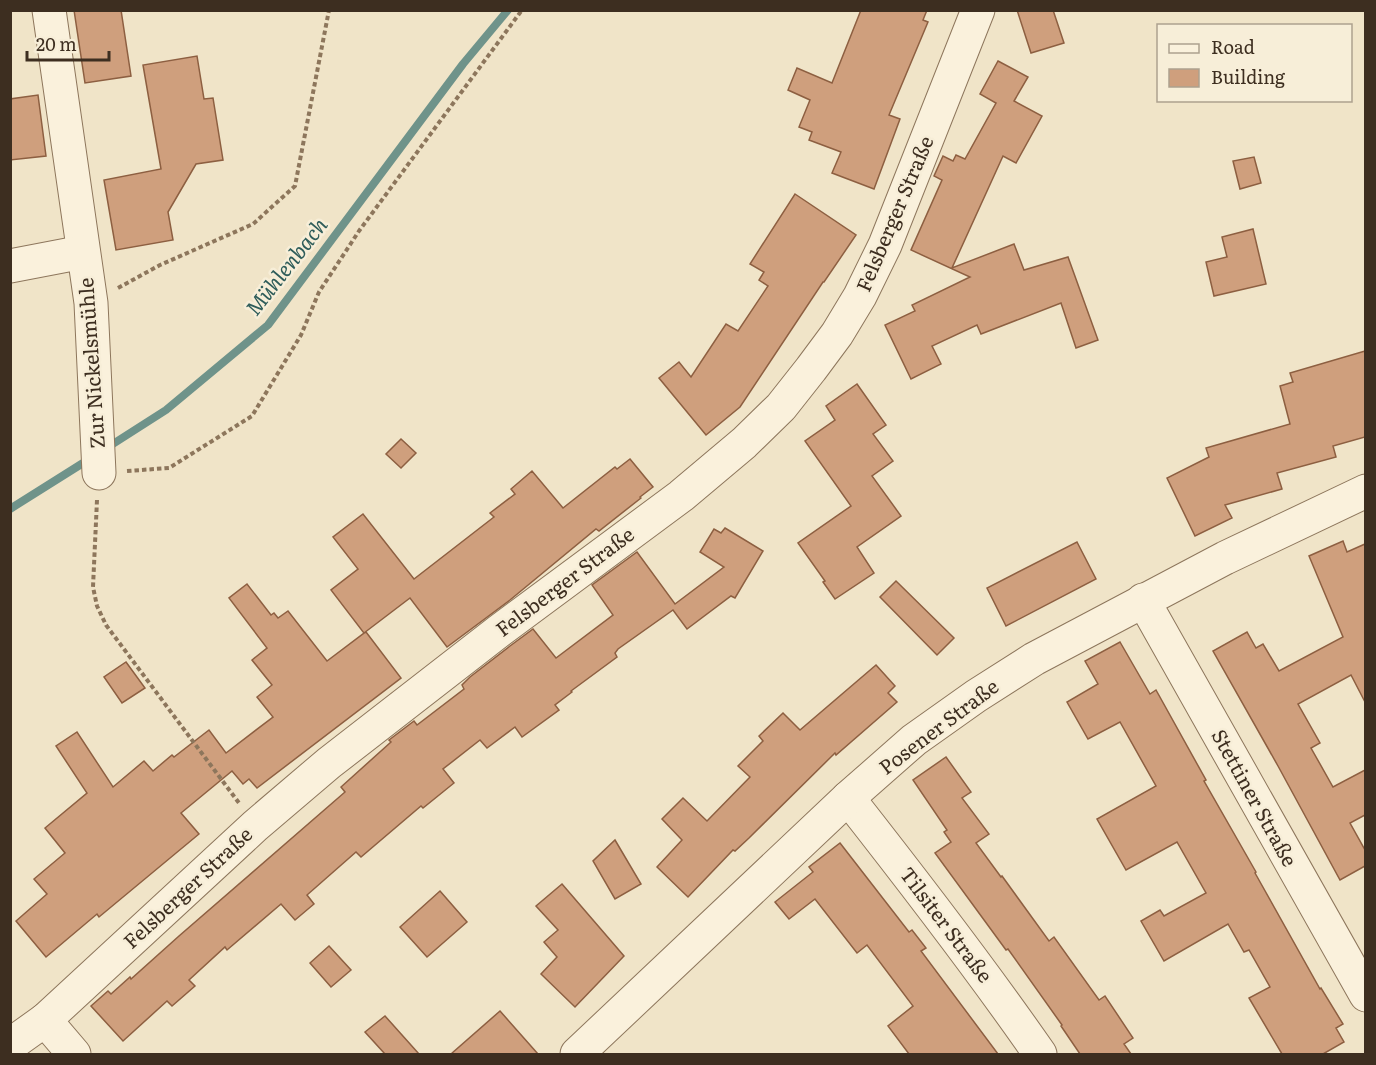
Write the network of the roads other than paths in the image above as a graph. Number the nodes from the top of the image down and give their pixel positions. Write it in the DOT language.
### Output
graph roads {
  1 [pos="49,10"];
  2 [pos="978,10"];
  3 [pos="83,252"];
  4 [pos="10,266"];
  5 [pos="99,473"];
  6 [pos="1365,491"];
  7 [pos="1143,600"];
  8 [pos="848,798"];
  9 [pos="1365,995"];
  10 [pos="45,1020"];
  11 [pos="10,1045"];
  12 [pos="74,1054"];
  13 [pos="577,1054"];
  14 [pos="1040,1054"];
  1 -- 3 [label="street, Zur Nickelsmühle"];
  2 -- 10 [label="street, Felsberger Straße"];
  3 -- 4 [label="street, Zur Nickelsmühle"];
  3 -- 5 [label="street, Zur Nickelsmühle"];
  6 -- 7 [label="street, Posener Straße"];
  7 -- 8 [label="street, Posener Straße"];
  7 -- 9 [label="street, Stettiner Straße"];
  8 -- 13 [label="street, Posener Straße"];
  8 -- 14 [label="street, Tilsiter Straße"];
  10 -- 11 [label="street, Felsberger Straße"];
  10 -- 12 [label="street"];
}
